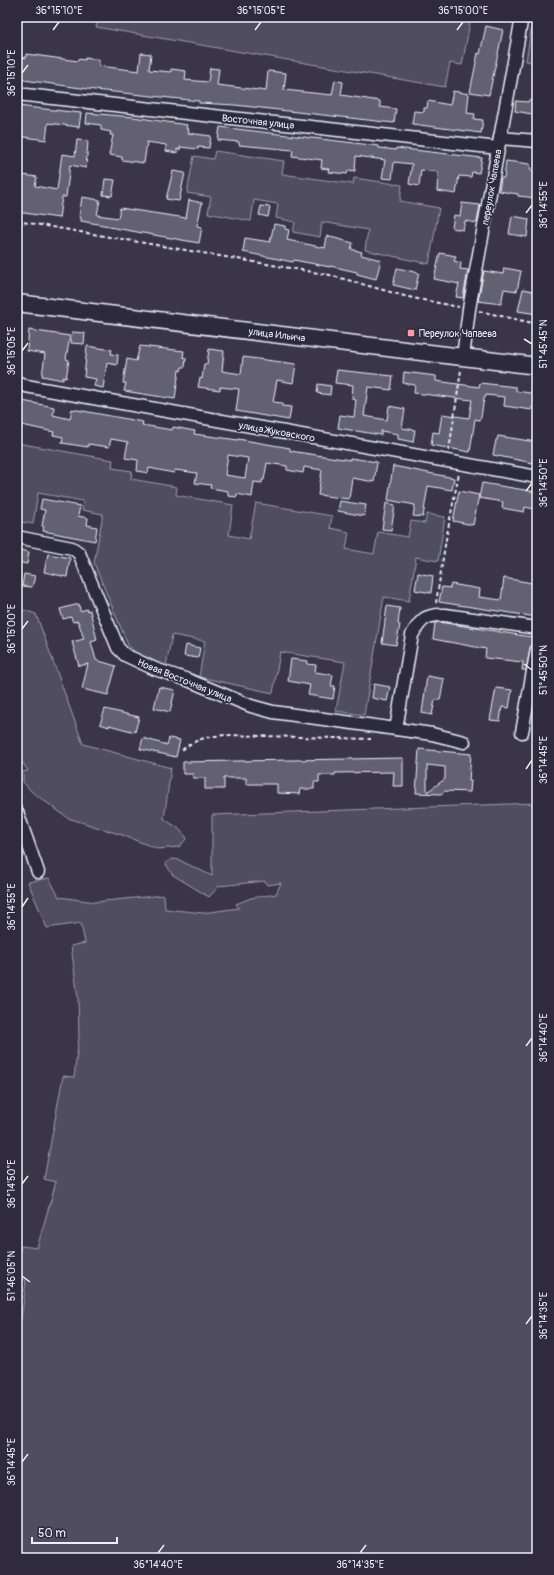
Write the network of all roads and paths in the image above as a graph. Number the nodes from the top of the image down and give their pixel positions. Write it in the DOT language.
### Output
graph roads {
  1 [pos="522,17"];
  2 [pos="17,94"];
  3 [pos="537,141"];
  4 [pos="499,143"];
  5 [pos="17,221"];
  6 [pos="17,302"];
  7 [pos="469,309"];
  8 [pos="537,324"];
  9 [pos="463,357"];
  10 [pos="537,366"];
  11 [pos="17,382"];
  12 [pos="448,462"];
  13 [pos="460,464"];
  14 [pos="537,477"];
  15 [pos="17,537"];
  16 [pos="435,614"];
  17 [pos="537,628"];
  18 [pos="537,649"];
  19 [pos="396,729"];
  20 [pos="522,732"];
  21 [pos="372,739"];
  22 [pos="464,742"];
  23 [pos="182,750"];
  24 [pos="17,812"];
  25 [pos="38,872"];
  1 -- 4 [label="street, переулок Чапаева"];
  2 -- 4 [label="street, Восточная улица"];
  3 -- 4 [label="street, Восточная улица"];
  4 -- 7 [label="street, переулок Чапаева"];
  5 -- 7 [label="path"];
  6 -- 9 [label="main road, улица Ильича"];
  7 -- 8 [label="path"];
  7 -- 9 [label="street, переулок Чапаева"];
  9 -- 10 [label="main road, улица Ильича"];
  9 -- 12 [label="path"];
  11 -- 12 [label="street, улица Жуковского"];
  12 -- 13 [label="street, улица Жуковского"];
  13 -- 14 [label="street, улица Жуковского"];
  13 -- 16 [label="path"];
  15 -- 19 [label="street, Новая Восточная улица"];
  16 -- 17 [label="street"];
  16 -- 19 [label="street"];
  18 -- 20 [label="street"];
  19 -- 22 [label="street, Новая Восточная улица"];
  21 -- 23 [label="path"];
  24 -- 25 [label="street"];
}
